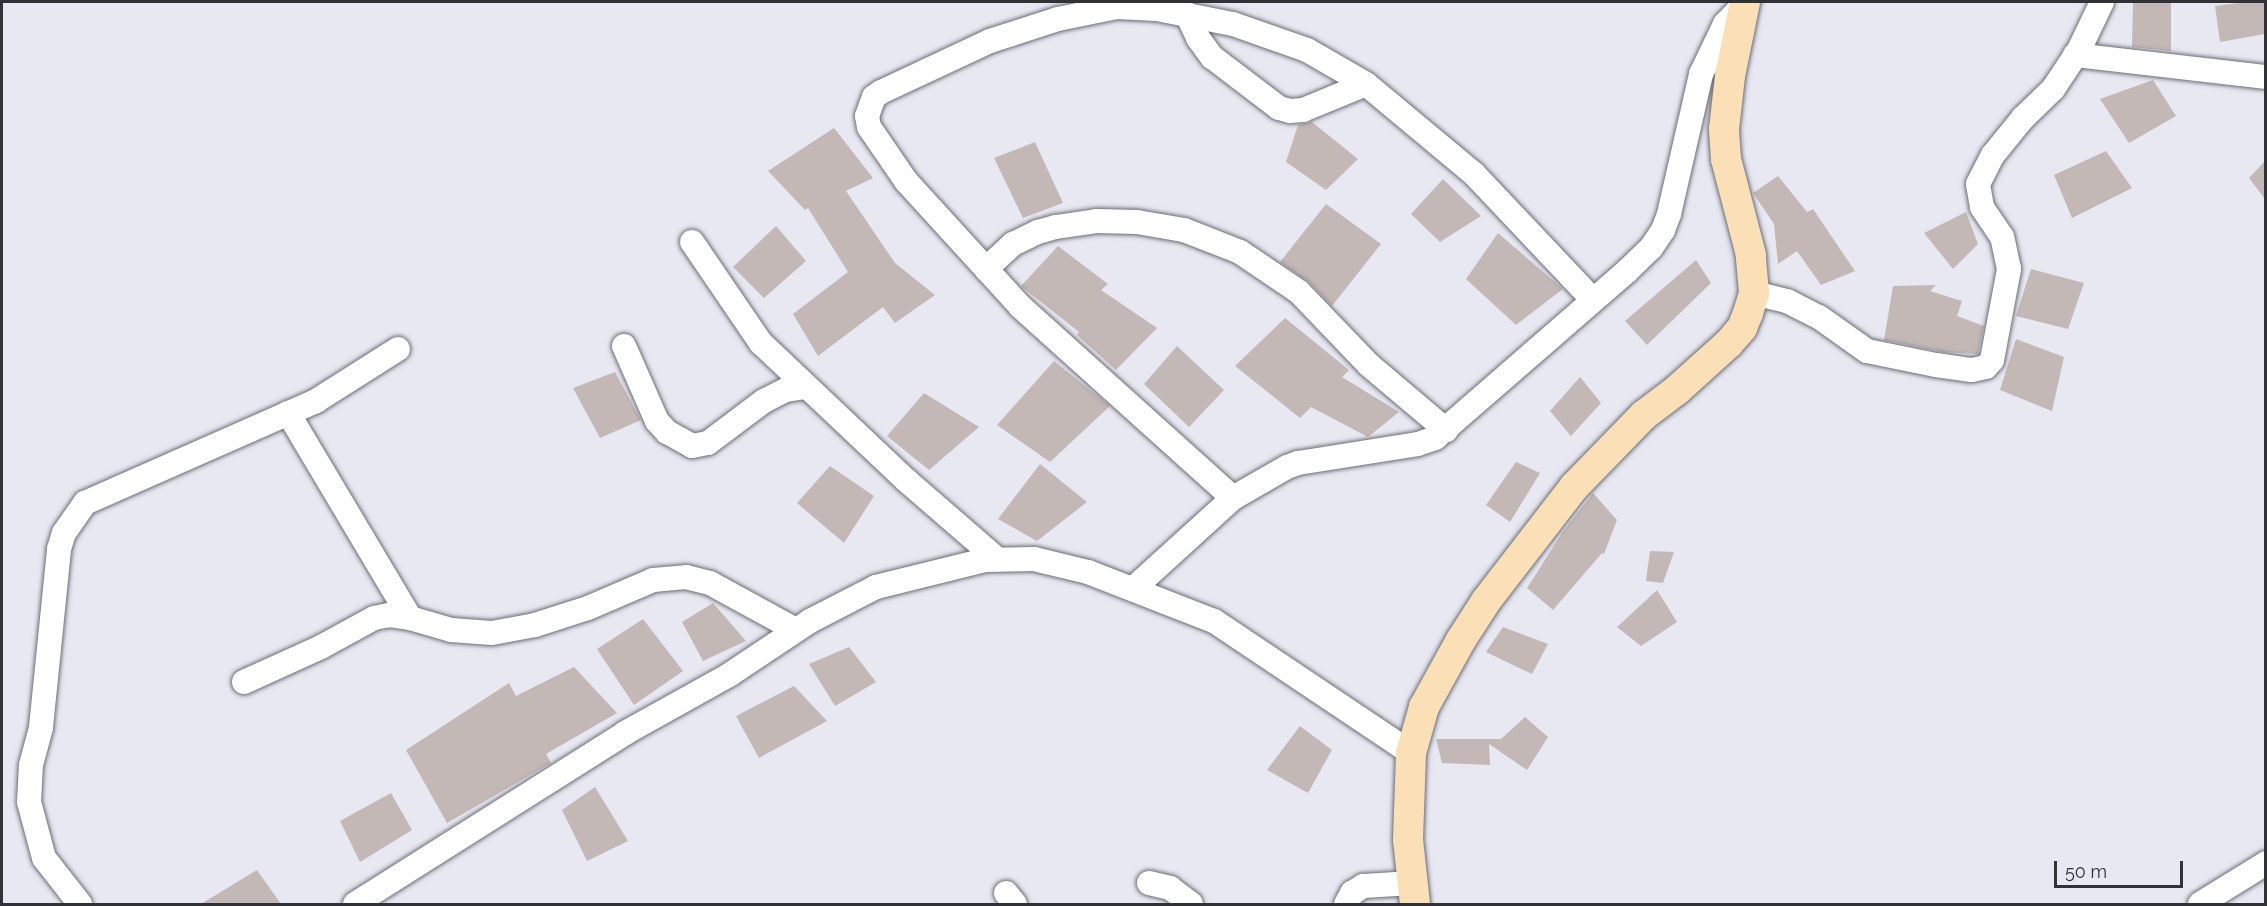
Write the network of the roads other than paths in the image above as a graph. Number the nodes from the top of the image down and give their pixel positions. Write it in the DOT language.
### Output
graph roads {
  1 [pos="1745,2"];
  2 [pos="2102,2"];
  3 [pos="1187,14"];
  4 [pos="2075,55"];
  5 [pos="2265,77"];
  6 [pos="1366,84"];
  7 [pos="693,242"];
  8 [pos="986,268"];
  9 [pos="1754,293"];
  10 [pos="1593,300"];
  11 [pos="624,346"];
  12 [pos="398,349"];
  13 [pos="806,387"];
  14 [pos="288,413"];
  15 [pos="1446,430"];
  16 [pos="1233,498"];
  17 [pos="997,559"];
  18 [pos="1134,588"];
  19 [pos="410,618"];
  20 [pos="796,630"];
  21 [pos="244,682"];
  22 [pos="1411,753"];
  23 [pos="2265,863"];
  24 [pos="1149,883"];
  25 [pos="1414,894"];
  26 [pos="80,904"];
  27 [pos="355,904"];
  28 [pos="1191,904"];
  29 [pos="1346,904"];
  30 [pos="2200,904"];
  1 -- 9 [label="main road"];
  1 -- 10 [label="street"];
  2 -- 4 [label="street"];
  3 -- 6 [label="street"];
  3 -- 6 [label="street"];
  3 -- 8 [label="street"];
  4 -- 5 [label="street"];
  4 -- 9 [label="street"];
  6 -- 10 [label="street"];
  7 -- 13 [label="street"];
  8 -- 15 [label="street"];
  8 -- 16 [label="street"];
  9 -- 22 [label="main road"];
  10 -- 15 [label="street"];
  11 -- 13 [label="street"];
  12 -- 14 [label="street"];
  13 -- 17 [label="street"];
  14 -- 19 [label="street"];
  14 -- 26 [label="street"];
  15 -- 16 [label="street"];
  16 -- 18 [label="street"];
  17 -- 18 [label="street"];
  17 -- 20 [label="street"];
  18 -- 22 [label="street"];
  19 -- 20 [label="street"];
  19 -- 21 [label="street"];
  20 -- 27 [label="street"];
  22 -- 25 [label="main road"];
  23 -- 30 [label="street"];
  24 -- 28 [label="street"];
  25 -- 29 [label="street"];
}
